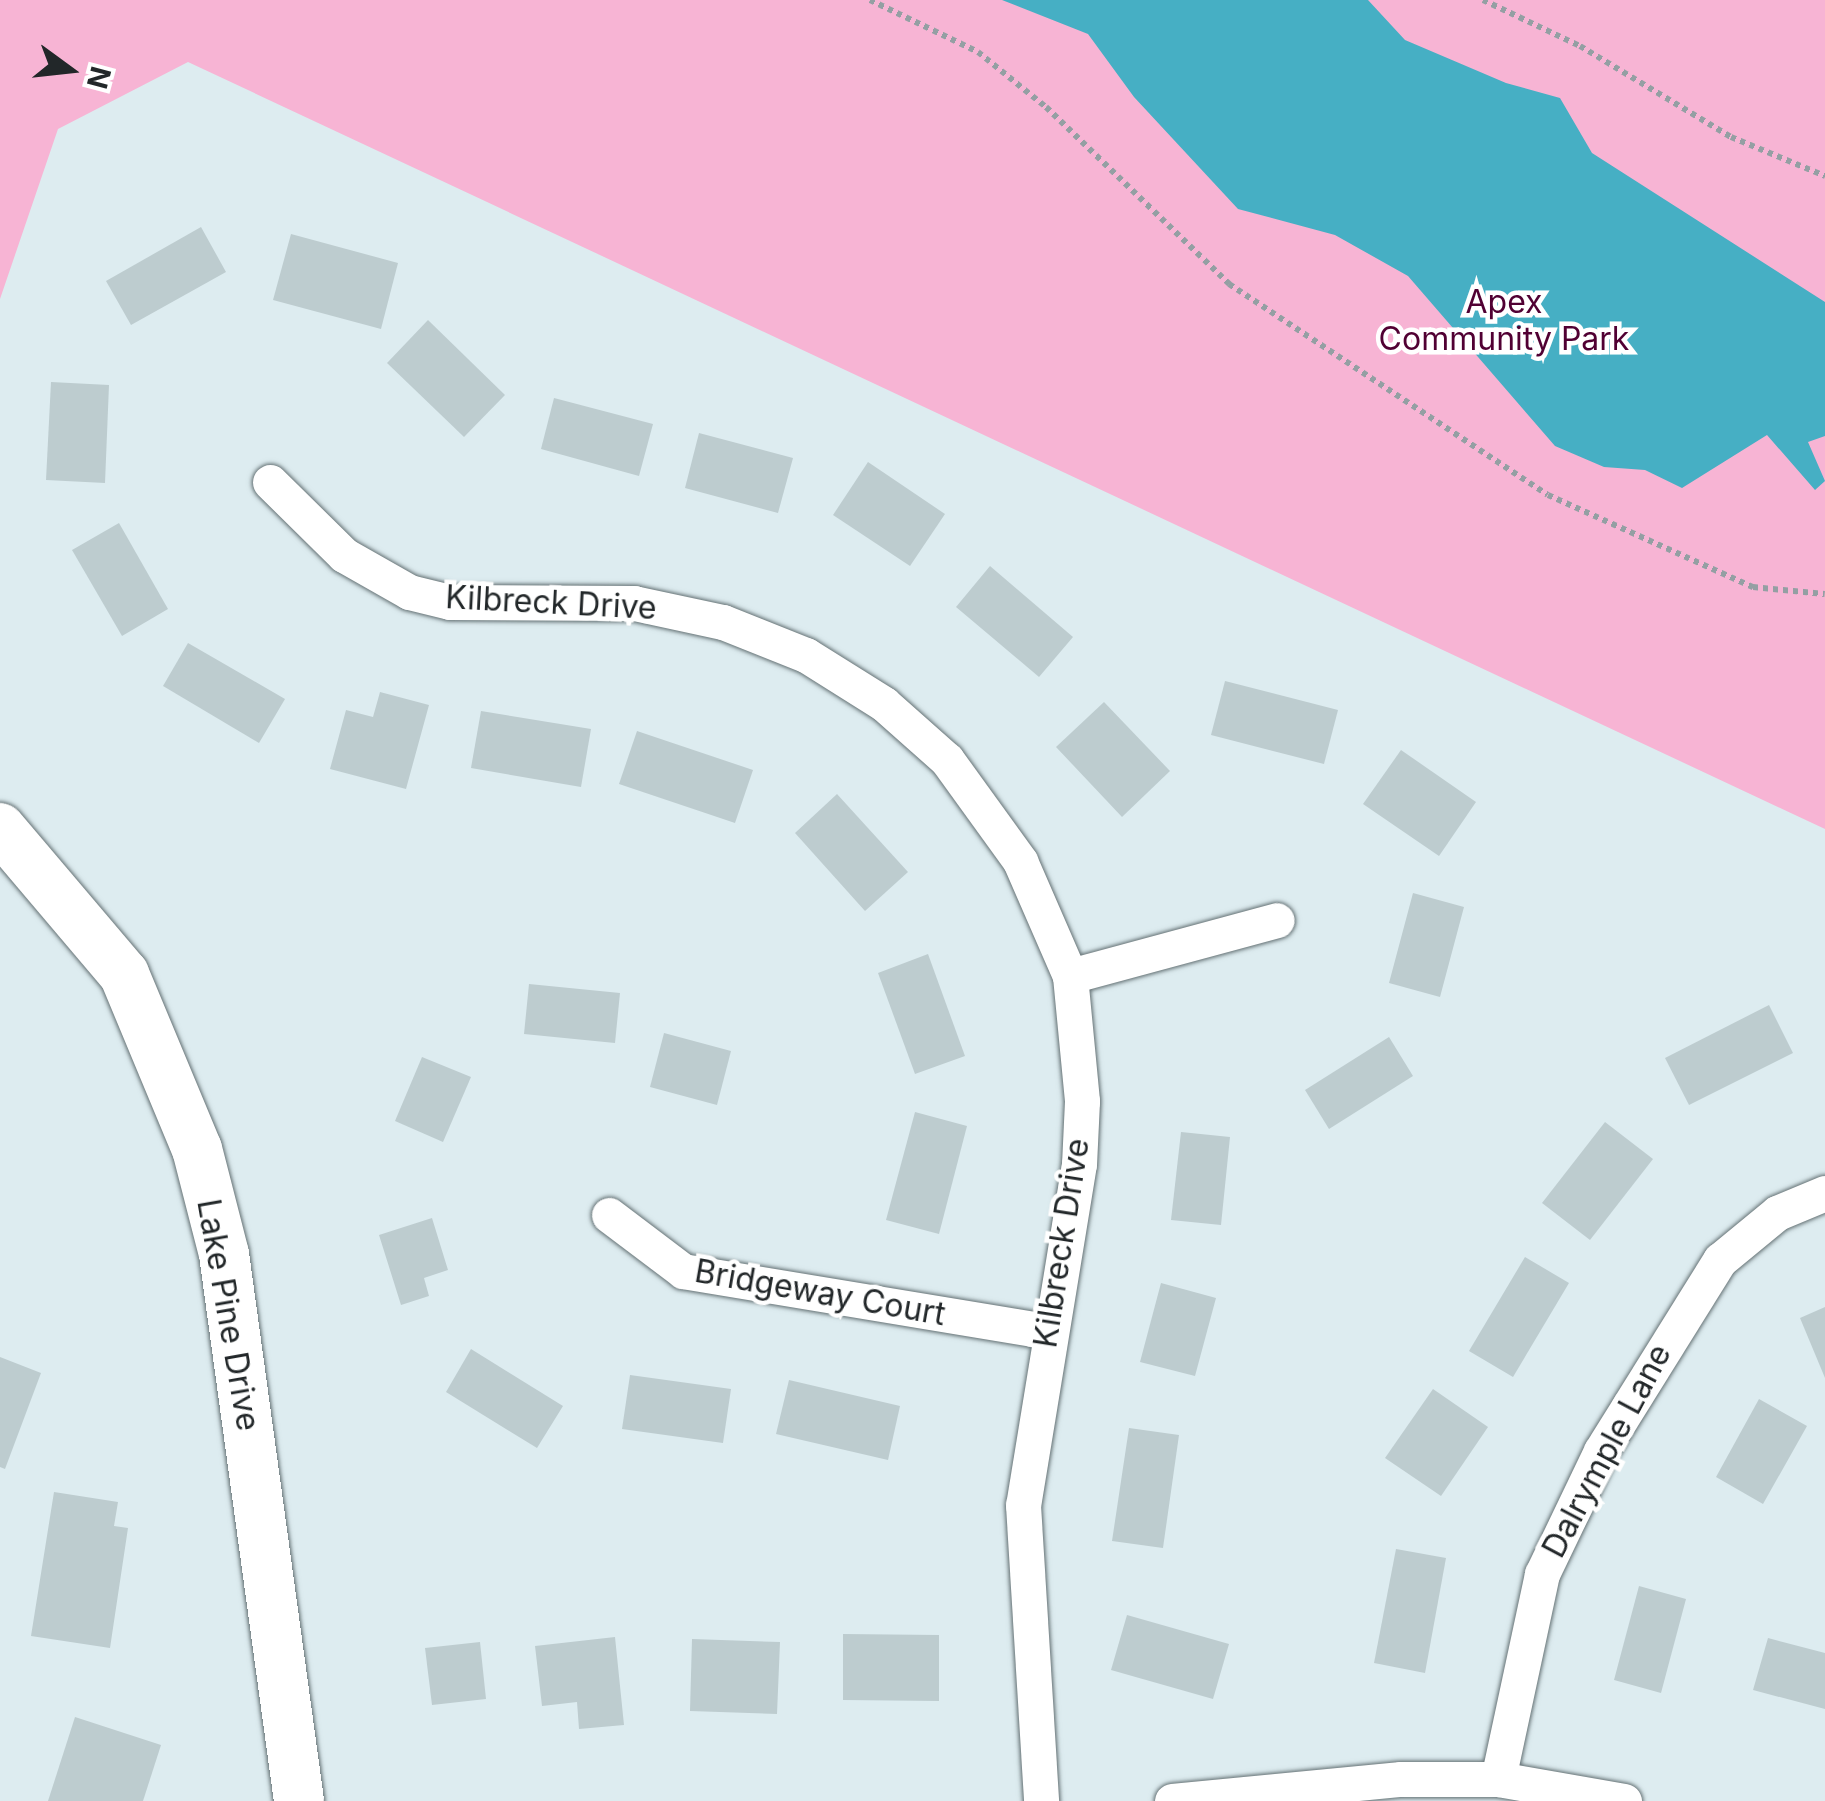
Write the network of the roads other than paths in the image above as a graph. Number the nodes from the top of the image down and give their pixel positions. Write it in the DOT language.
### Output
graph roads {
  1 [pos="270,482"];
  2 [pos="0,828"];
  3 [pos="1277,920"];
  4 [pos="1070,976"];
  5 [pos="1825,1193"];
  6 [pos="609,1216"];
  7 [pos="1047,1331"];
  8 [pos="1498,1779"];
  9 [pos="300,1801"];
  10 [pos="1041,1801"];
  11 [pos="1172,1801"];
  12 [pos="1624,1801"];
  1 -- 4 [label="street, Kilbreck Drive"];
  2 -- 9 [label="main road, Lake Pine Drive"];
  3 -- 4 [label="street"];
  4 -- 7 [label="street, Kilbreck Drive"];
  5 -- 8 [label="street, Dalrymple Lane"];
  6 -- 7 [label="street, Bridgeway Court"];
  7 -- 10 [label="street, Kilbreck Drive"];
  8 -- 11 [label="street"];
  8 -- 12 [label="street"];
}
